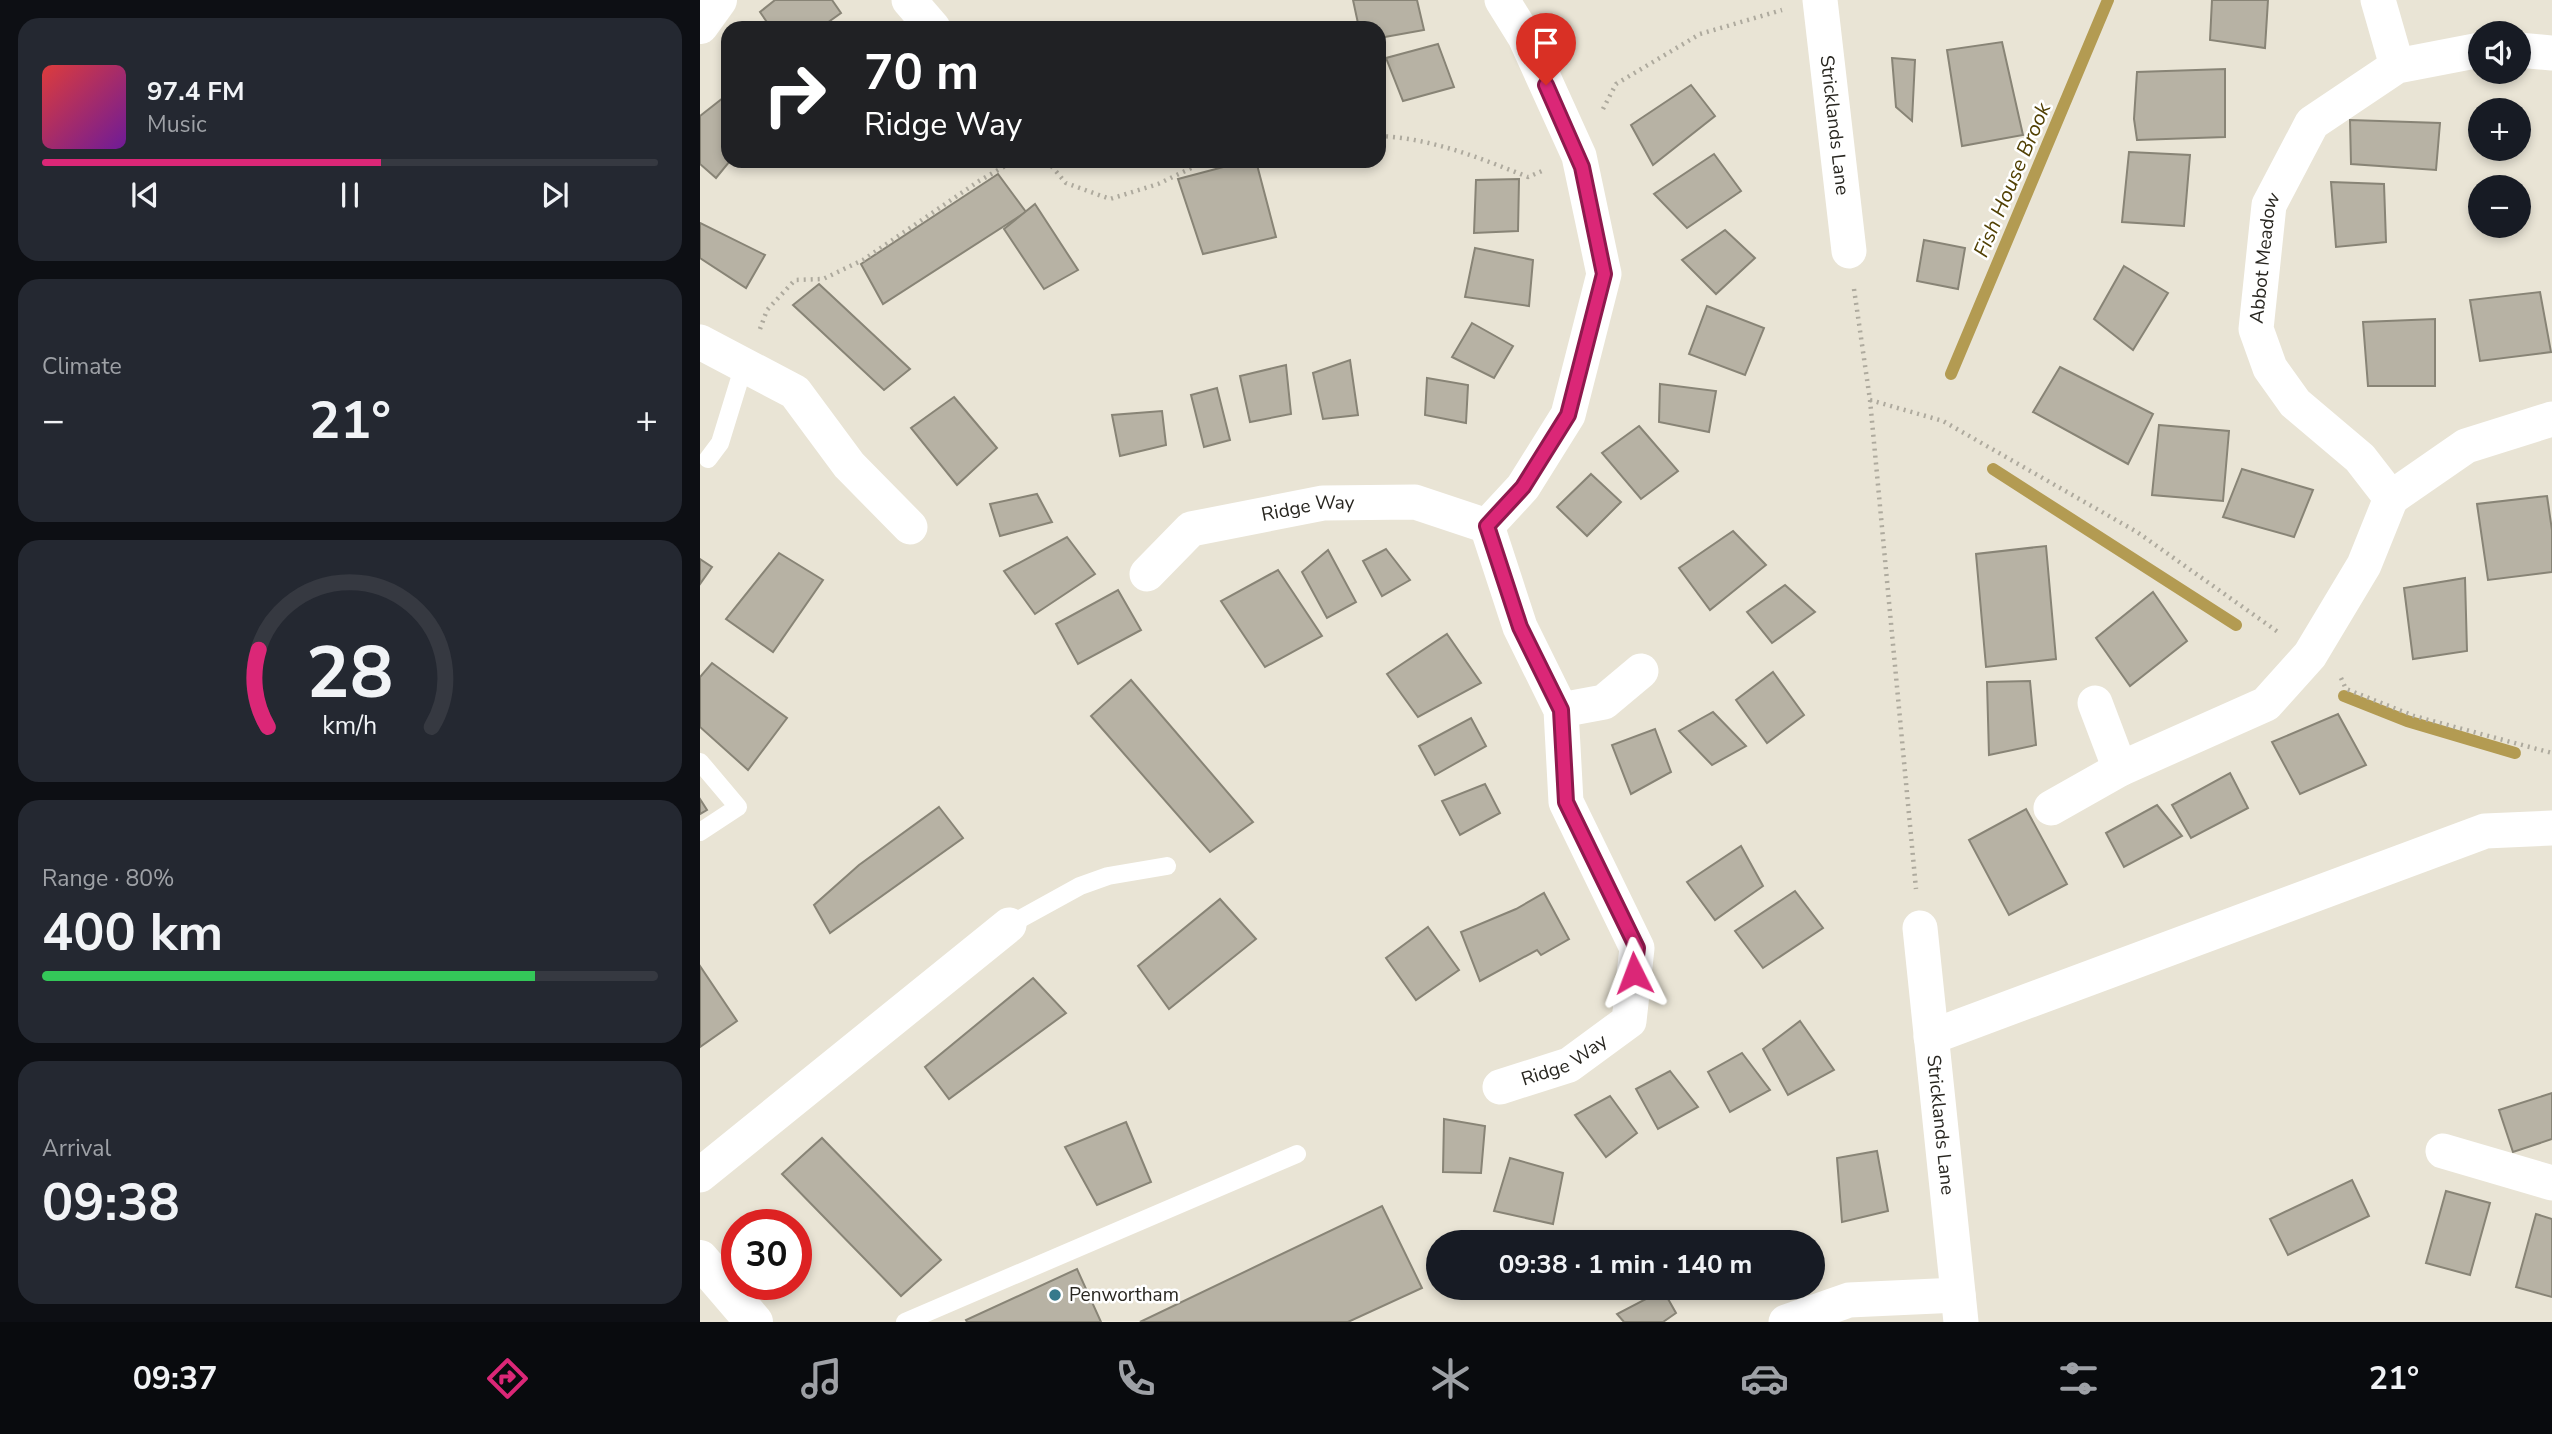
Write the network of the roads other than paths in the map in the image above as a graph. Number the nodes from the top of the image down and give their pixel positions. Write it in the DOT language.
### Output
graph roads {
  1 [pos="718,0"];
  2 [pos="909,0"];
  3 [pos="1502,0"];
  4 [pos="2378,0"];
  5 [pos="1821,5"];
  6 [pos="927,21"];
  7 [pos="700,25"];
  8 [pos="2531,51"];
  9 [pos="2468,52"];
  10 [pos="2552,53"];
  11 [pos="2397,66"];
  12 [pos="1849,251"];
  13 [pos="700,342"];
  14 [pos="744,365"];
  15 [pos="2552,419"];
  16 [pos="708,459"];
  17 [pos="2391,498"];
  18 [pos="1487,526"];
  19 [pos="910,527"];
  20 [pos="1147,574"];
  21 [pos="1642,671"];
  22 [pos="2095,703"];
  23 [pos="1561,710"];
  24 [pos="700,762"];
  25 [pos="2120,769"];
  26 [pos="2051,808"];
  27 [pos="2552,828"];
  28 [pos="700,832"];
  29 [pos="1167,866"];
  30 [pos="1009,925"];
  31 [pos="1920,928"];
  32 [pos="1931,1037"];
  33 [pos="1500,1087"];
  34 [pos="2443,1152"];
  35 [pos="1297,1154"];
  36 [pos="700,1175"];
  37 [pos="2552,1183"];
  38 [pos="700,1259"];
  39 [pos="1960,1309"];
  40 [pos="754,1322"];
  41 [pos="905,1322"];
  42 [pos="1786,1322"];
  1 -- 7 [label="main road"];
  2 -- 6 [label="street"];
  3 -- 18 [label="street"];
  4 -- 11 [label="street"];
  5 -- 12 [label="street, Stricklands Lane"];
  8 -- 10 [label="street"];
  9 -- 11 [label="street, Abbot Meadow"];
  11 -- 17 [label="street, Abbot Meadow"];
  13 -- 14 [label="street"];
  14 -- 16 [label="lane"];
  14 -- 19 [label="street"];
  15 -- 17 [label="street"];
  17 -- 25 [label="street"];
  18 -- 20 [label="street, Ridge Way"];
  18 -- 23 [label="street, Ridge Way"];
  21 -- 23 [label="street"];
  22 -- 25 [label="street"];
  23 -- 33 [label="street, Ridge Way"];
  24 -- 28 [label="lane"];
  25 -- 26 [label="street"];
  27 -- 32 [label="street"];
  29 -- 30 [label="lane"];
  30 -- 36 [label="street"];
  31 -- 32 [label="street, Stricklands Lane"];
  32 -- 39 [label="street, Stricklands Lane"];
  34 -- 37 [label="street"];
  35 -- 41 [label="lane"];
  38 -- 40 [label="main road"];
  39 -- 42 [label="street"];
}
